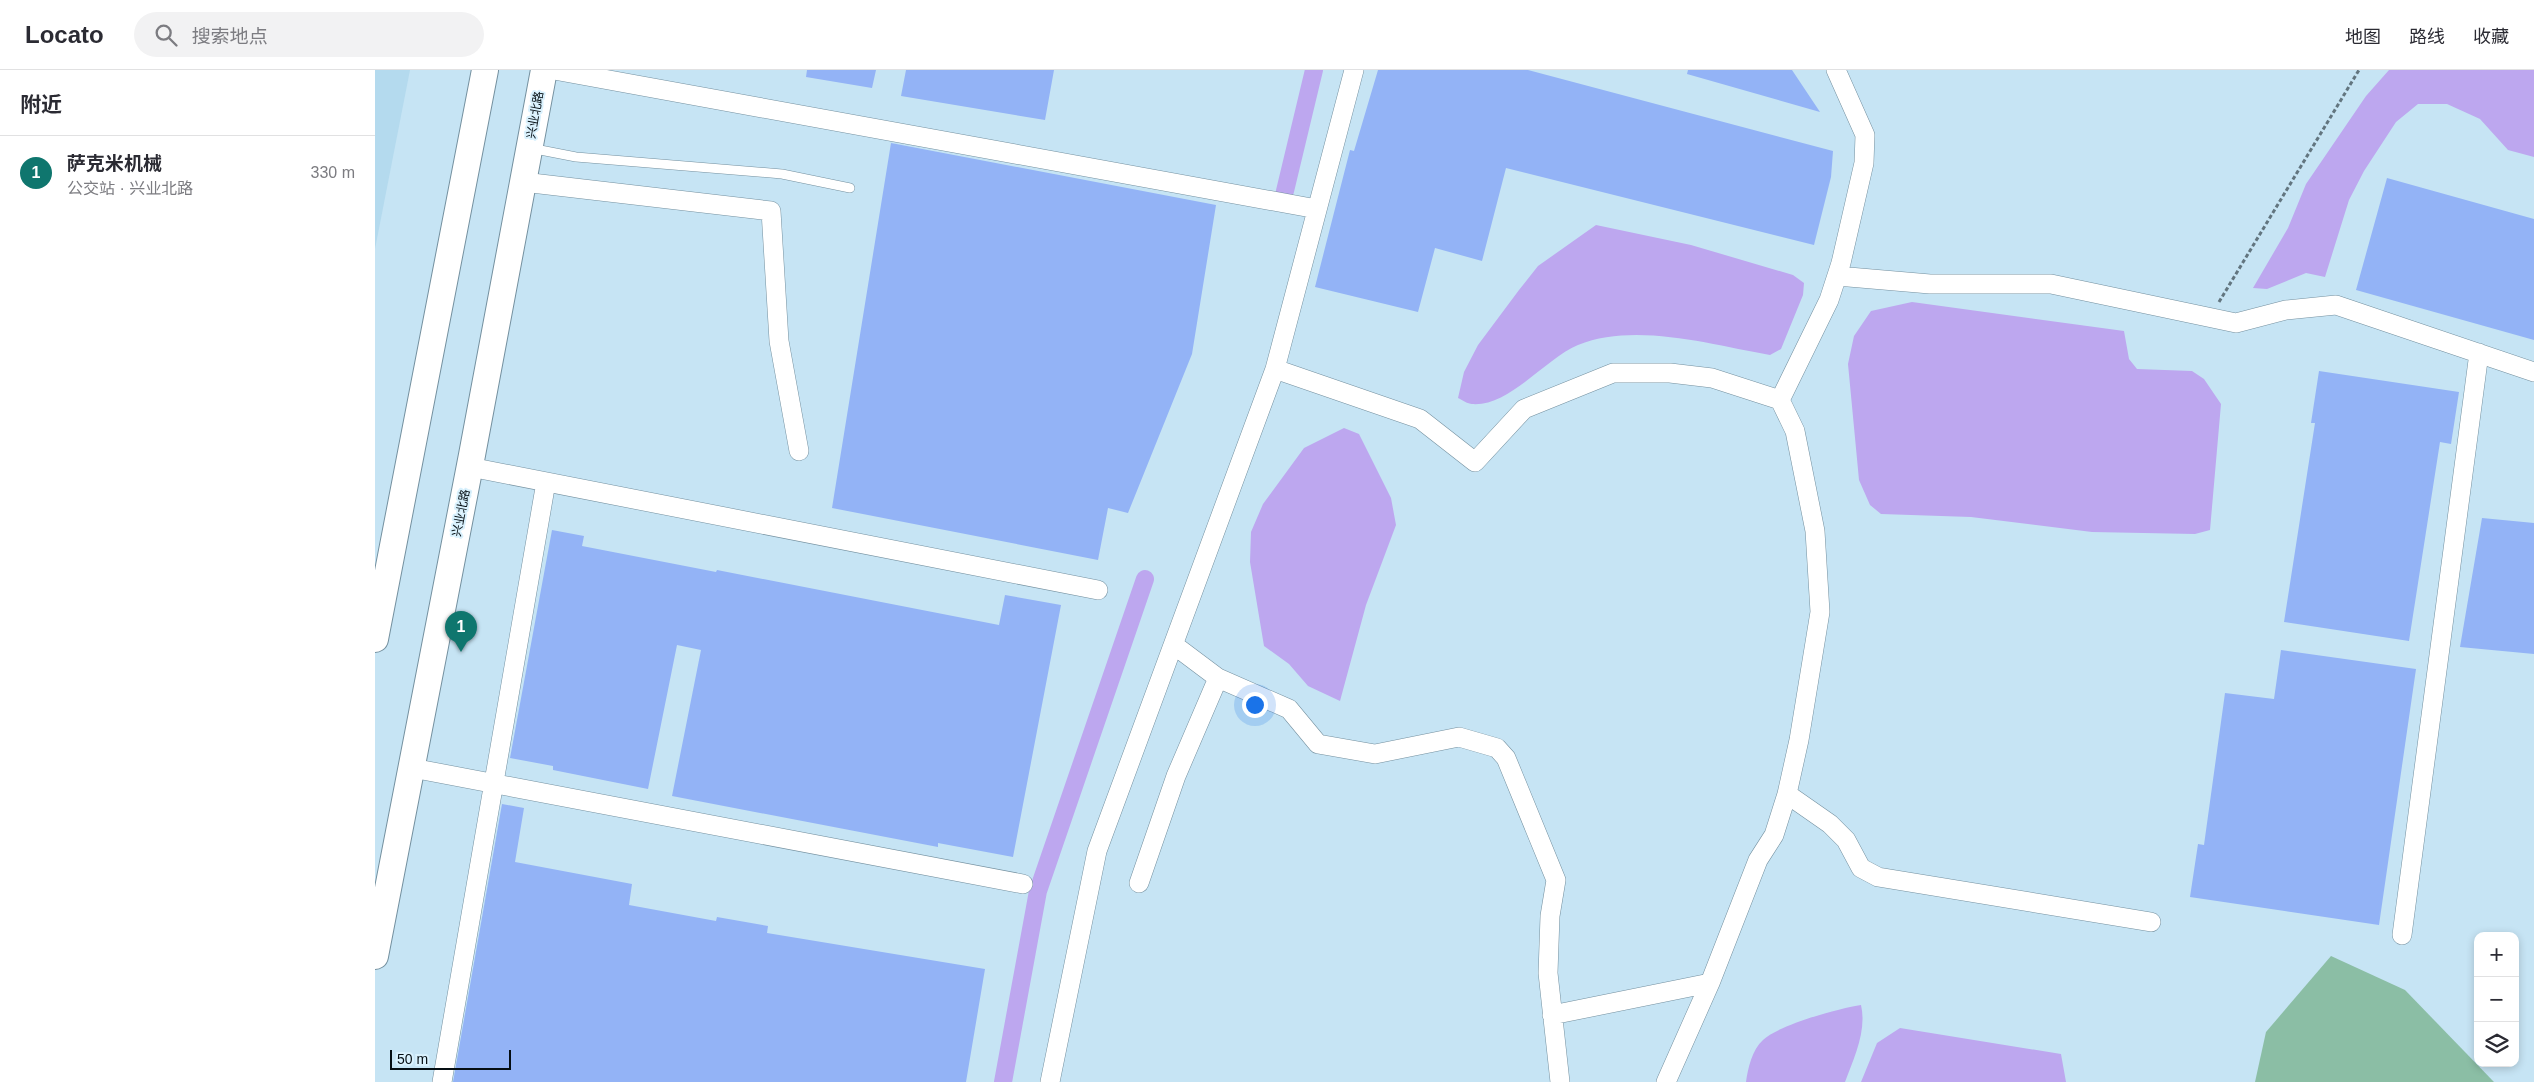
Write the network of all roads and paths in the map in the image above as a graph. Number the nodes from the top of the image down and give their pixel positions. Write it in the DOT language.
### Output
graph roads {
  1 [pos="485,70"];
  2 [pos="544,70"];
  3 [pos="554,70"];
  4 [pos="1353,70"];
  5 [pos="1836,70"];
  6 [pos="2359,70"];
  7 [pos="529,148"];
  8 [pos="523,182"];
  9 [pos="850,188"];
  10 [pos="1317,210"];
  11 [pos="1837,276"];
  12 [pos="2210,317"];
  13 [pos="2479,353"];
  14 [pos="1275,369"];
  15 [pos="2534,372"];
  16 [pos="1779,400"];
  17 [pos="799,451"];
  18 [pos="470,467"];
  19 [pos="546,482"];
  20 [pos="1098,590"];
  21 [pos="375,639"];
  22 [pos="1174,645"];
  23 [pos="1219,678"];
  24 [pos="411,768"];
  25 [pos="493,784"];
  26 [pos="1787,794"];
  27 [pos="1139,883"];
  28 [pos="1023,884"];
  29 [pos="2151,922"];
  30 [pos="2402,935"];
  31 [pos="375,956"];
  32 [pos="1710,983"];
  33 [pos="1552,1015"];
  34 [pos="442,1082"];
  35 [pos="1051,1082"];
  36 [pos="1561,1082"];
  37 [pos="1665,1082"];
  1 -- 21 [label="main road"];
  2 -- 7 [label="main road, 兴业北路"];
  3 -- 10 [label="street"];
  4 -- 10 [label="street"];
  5 -- 11 [label="street"];
  6 -- 12 [label="path"];
  7 -- 8 [label="main road, 兴业北路"];
  7 -- 9 [label="lane"];
  8 -- 17 [label="street"];
  8 -- 18 [label="main road, 兴业北路"];
  10 -- 14 [label="street"];
  11 -- 12 [label="street"];
  11 -- 16 [label="street"];
  12 -- 13 [label="street"];
  13 -- 15 [label="street"];
  13 -- 30 [label="street"];
  14 -- 16 [label="street"];
  14 -- 22 [label="street"];
  16 -- 26 [label="street"];
  18 -- 19 [label="street"];
  18 -- 24 [label="main road, 兴业北路"];
  19 -- 20 [label="street"];
  19 -- 25 [label="street"];
  22 -- 23 [label="street"];
  22 -- 35 [label="street"];
  23 -- 27 [label="street"];
  23 -- 33 [label="street"];
  24 -- 25 [label="street"];
  24 -- 31 [label="main road, 兴业北路"];
  25 -- 28 [label="street"];
  25 -- 34 [label="street"];
  26 -- 29 [label="street"];
  26 -- 32 [label="street"];
  32 -- 33 [label="street"];
  32 -- 37 [label="street"];
  33 -- 36 [label="street"];
}
